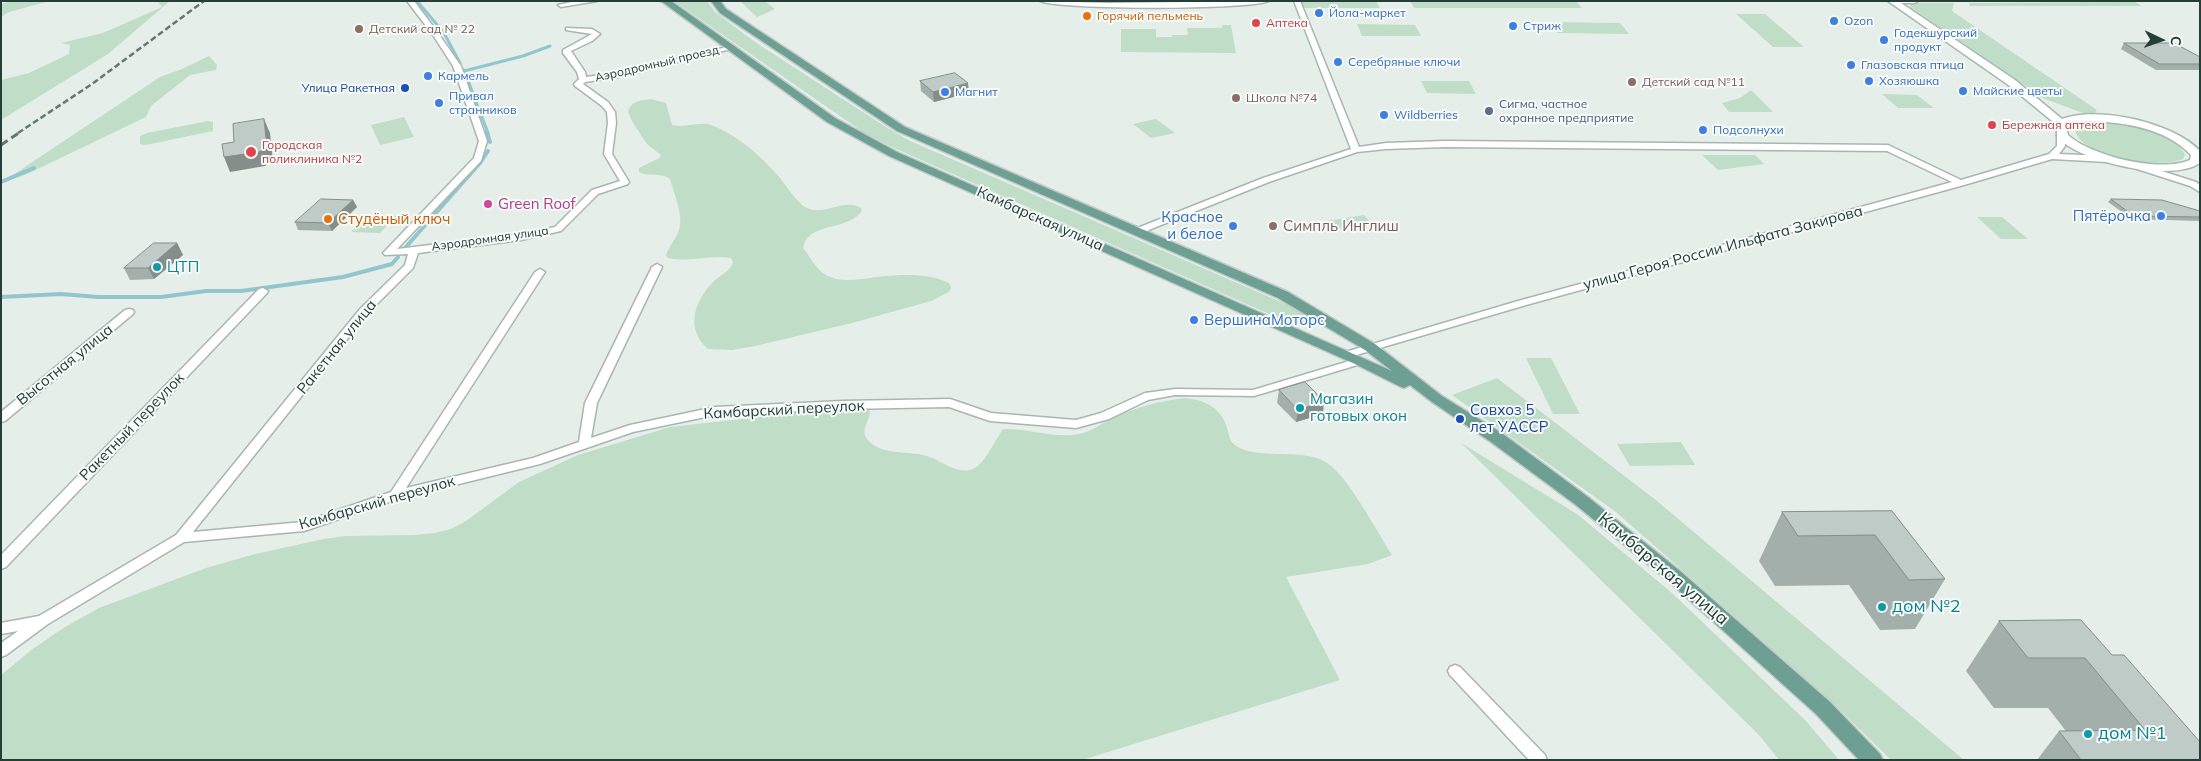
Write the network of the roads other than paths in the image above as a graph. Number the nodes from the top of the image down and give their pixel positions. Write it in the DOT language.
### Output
graph roads {
  1 [pos="410,1"];
  2 [pos="594,1"];
  3 [pos="665,1"];
  4 [pos="715,1"];
  5 [pos="1043,1"];
  6 [pos="1266,1"];
  7 [pos="1297,1"];
  8 [pos="1892,1"];
  9 [pos="1915,1"];
  10 [pos="560,5"];
  11 [pos="568,29"];
  12 [pos="731,48"];
  13 [pos="583,80"];
  14 [pos="2026,93"];
  15 [pos="2092,118"];
  16 [pos="2062,129"];
  17 [pos="2181,140"];
  18 [pos="2200,143"];
  19 [pos="1356,150"];
  20 [pos="2052,156"];
  21 [pos="2107,159"];
  22 [pos="2194,164"];
  23 [pos="2137,166"];
  24 [pos="1962,182"];
  25 [pos="2196,186"];
  26 [pos="1138,231"];
  27 [pos="414,251"];
  28 [pos="657,266"];
  29 [pos="540,272"];
  30 [pos="263,291"];
  31 [pos="129,312"];
  32 [pos="1321,316"];
  33 [pos="1286,328"];
  34 [pos="1370,348"];
  35 [pos="1346,355"];
  36 [pos="1360,361"];
  37 [pos="1436,399"];
  38 [pos="1,418"];
  39 [pos="584,446"];
  40 [pos="395,495"];
  41 [pos="181,538"];
  42 [pos="1,564"];
  43 [pos="43,620"];
  44 [pos="1,629"];
  45 [pos="1,651"];
  46 [pos="1454,671"];
  47 [pos="1539,760"];
  48 [pos="1873,760"];
  1 -- 27 [label="street"];
  2 -- 10 [label="street"];
  3 -- 12 [label="main road, Камбарская улица"];
  4 -- 26 [label="main road, Камбарская улица"];
  5 -- 6 [label="street"];
  7 -- 19 [label="street"];
  8 -- 9 [label="street"];
  8 -- 14 [label="main road"];
  11 -- 13 [label="street, Аэродромная улица"];
  12 -- 13 [label="street, Аэродромный проезд"];
  12 -- 33 [label="main road, Камбарская улица"];
  13 -- 27 [label="street, Аэродромная улица"];
  14 -- 15 [label="main road"];
  14 -- 16 [label="main road"];
  15 -- 16 [label="main road"];
  15 -- 17 [label="main road"];
  16 -- 20 [label="street"];
  16 -- 21 [label="main road"];
  17 -- 18 [label="main road"];
  17 -- 22 [label="main road"];
  19 -- 24 [label="street"];
  19 -- 26 [label="street"];
  20 -- 21 [label="street, улица Героя России Ильфата Закирова"];
  20 -- 24 [label="street, улица Героя России Ильфата Закирова"];
  21 -- 23 [label="main road"];
  22 -- 23 [label="main road"];
  22 -- 25 [label="street"];
  23 -- 25 [label="street"];
  24 -- 34 [label="street, улица Героя России Ильфата Закирова"];
  26 -- 32 [label="main road, Камбарская улица"];
  27 -- 41 [label="street, Ракетная улица"];
  28 -- 39 [label="street"];
  29 -- 40 [label="street"];
  30 -- 42 [label="street, Ракетный переулок"];
  31 -- 38 [label="street, Высотная улица"];
  32 -- 33 [label="main road"];
  32 -- 34 [label="main road, Камбарская улица"];
  33 -- 35 [label="main road, Камбарская улица"];
  34 -- 35 [label="street, улица Героя России Ильфата Закирова"];
  34 -- 37 [label="main road, Камбарская улица"];
  35 -- 36 [label="main road, Камбарская улица"];
  36 -- 37 [label="main road, Камбарская улица"];
  36 -- 39 [label="street, Камбарский переулок"];
  37 -- 48 [label="main road, Камбарская улица"];
  39 -- 40 [label="street, Камбарский переулок"];
  40 -- 41 [label="street, Камбарский переулок"];
  41 -- 43 [label="street, Ракетная улица"];
  43 -- 44 [label="street"];
  43 -- 45 [label="street, Ракетная улица"];
  46 -- 47 [label="street"];
}
